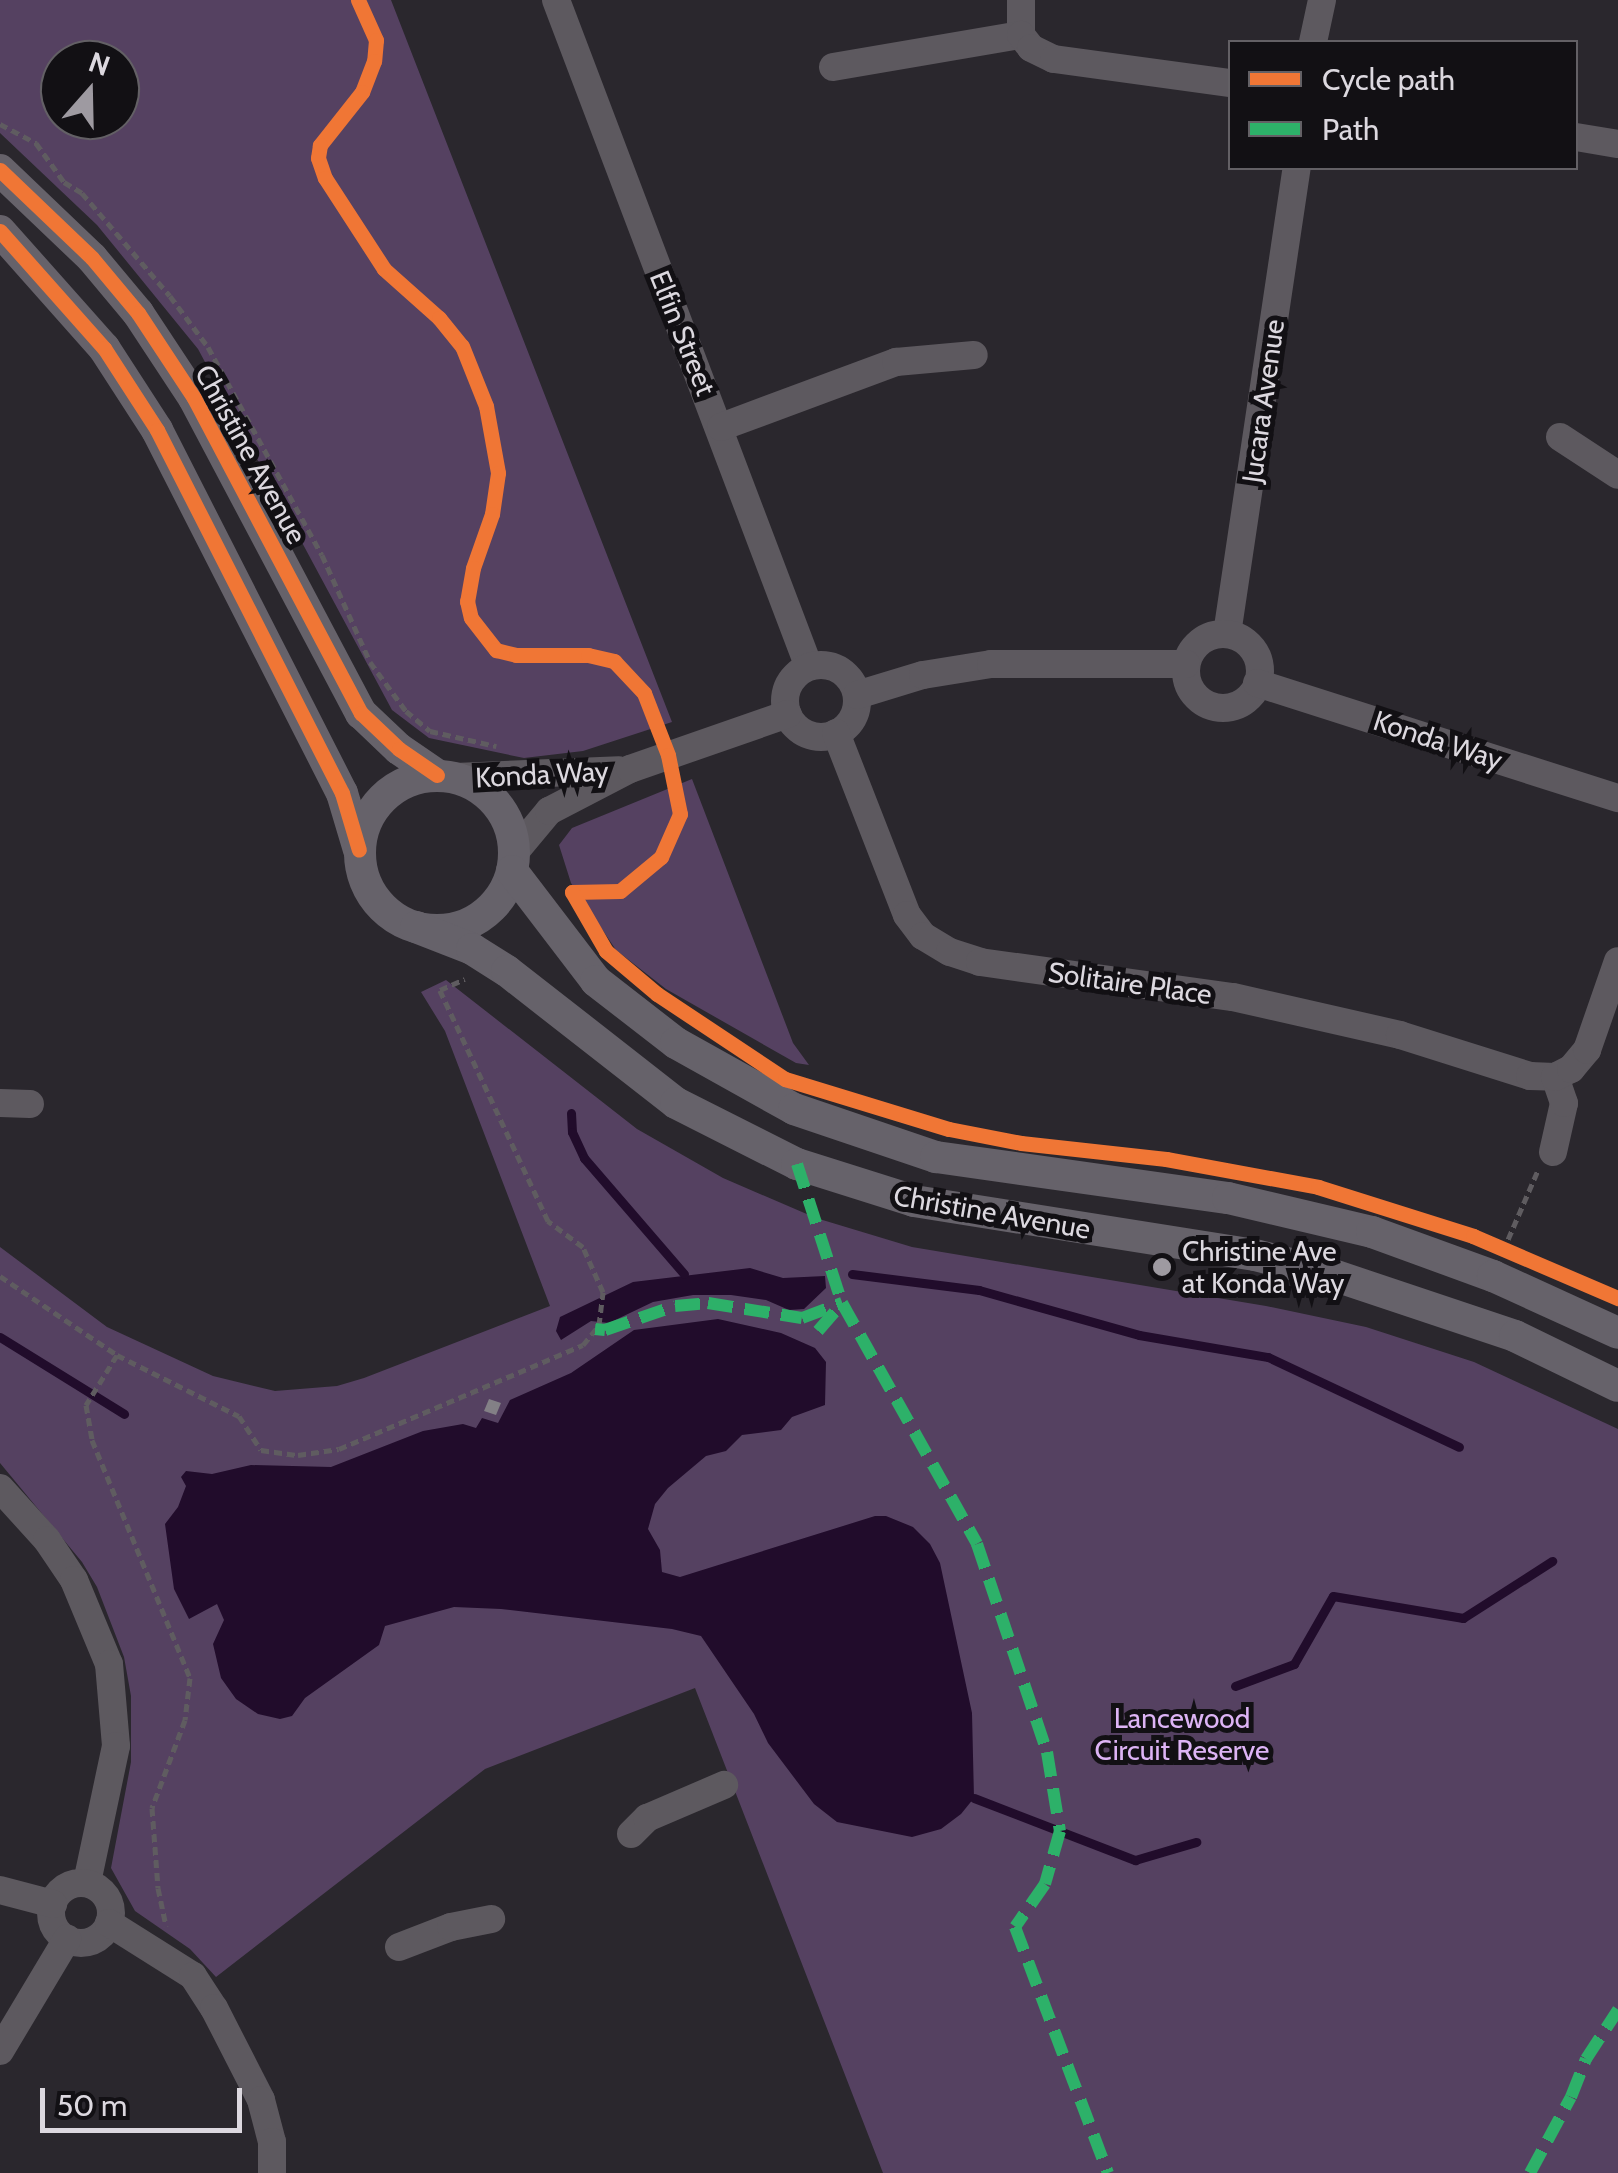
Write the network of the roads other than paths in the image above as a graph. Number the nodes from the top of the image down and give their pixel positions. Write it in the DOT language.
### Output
graph roads {
  1 [pos="556,0"];
  2 [pos="1021,0"];
  3 [pos="1322,0"];
  4 [pos="1021,35"];
  5 [pos="1313,40"];
  6 [pos="834,67"];
  7 [pos="1228,83"];
  8 [pos="1578,137"];
  9 [pos="1618,144"];
  10 [pos="0,170"];
  11 [pos="1298,170"];
  12 [pos="0,231"];
  13 [pos="974,355"];
  14 [pos="721,427"];
  15 [pos="1560,437"];
  16 [pos="1618,476"];
  17 [pos="1228,634"];
  18 [pos="1186,664"];
  19 [pos="810,667"];
  20 [pos="1258,683"];
  21 [pos="857,695"];
  22 [pos="788,714"];
  23 [pos="836,733"];
  24 [pos="630,770"];
  25 [pos="446,776"];
  26 [pos="1618,798"];
  27 [pos="359,850"];
  28 [pos="513,862"];
  29 [pos="416,927"];
  30 [pos="1618,961"];
  31 [pos="1555,1077"];
  32 [pos="0,1103"];
  33 [pos="30,1104"];
  34 [pos="1552,1152"];
  35 [pos="1618,1333"];
  36 [pos="1618,1386"];
  37 [pos="0,1488"];
  38 [pos="724,1784"];
  39 [pos="631,1834"];
  40 [pos="87,1883"];
  41 [pos="0,1890"];
  42 [pos="52,1904"];
  43 [pos="491,1920"];
  44 [pos="109,1924"];
  45 [pos="67,1939"];
  46 [pos="399,1947"];
  47 [pos="0,2050"];
  48 [pos="272,2173"];
  1 -- 14 [label="street, Elfin Street"];
  2 -- 4 [label="street"];
  3 -- 5 [label="street"];
  4 -- 6 [label="street"];
  4 -- 7 [label="street"];
  8 -- 9 [label="street"];
  10 -- 25 [label="main road, Christine Avenue"];
  11 -- 17 [label="street, Jucara Avenue"];
  12 -- 27 [label="main road"];
  13 -- 14 [label="street"];
  14 -- 19 [label="street, Elfin Street"];
  15 -- 16 [label="street"];
  17 -- 18 [label="street"];
  17 -- 20 [label="street"];
  18 -- 20 [label="street"];
  18 -- 21 [label="street"];
  19 -- 21 [label="street"];
  19 -- 22 [label="street"];
  20 -- 26 [label="street, Konda Way"];
  21 -- 23 [label="street"];
  22 -- 23 [label="street"];
  22 -- 24 [label="street, Konda Way"];
  23 -- 31 [label="street, Solitaire Place"];
  24 -- 25 [label="street, Konda Way"];
  24 -- 28 [label="street, Konda Way"];
  25 -- 27 [label="main road"];
  25 -- 28 [label="main road"];
  27 -- 29 [label="main road"];
  28 -- 29 [label="main road"];
  28 -- 35 [label="main road, Christine Avenue"];
  29 -- 36 [label="main road, Christine Avenue"];
  30 -- 31 [label="street"];
  31 -- 34 [label="street"];
  32 -- 33 [label="street"];
  37 -- 40 [label="street"];
  38 -- 39 [label="street"];
  40 -- 42 [label="street"];
  40 -- 44 [label="street"];
  41 -- 42 [label="street"];
  42 -- 45 [label="street"];
  43 -- 46 [label="street"];
  44 -- 45 [label="street"];
  44 -- 48 [label="street"];
  45 -- 47 [label="street"];
}
